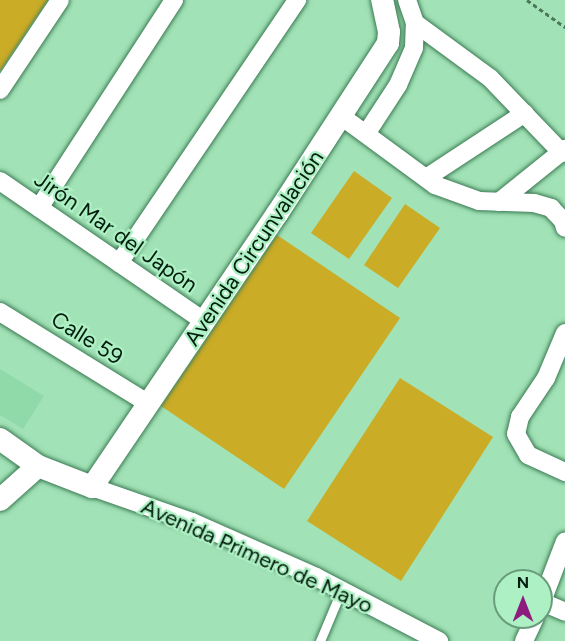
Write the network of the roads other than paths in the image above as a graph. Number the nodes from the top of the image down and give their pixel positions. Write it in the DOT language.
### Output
graph roads {
  1 [pos="60,0"];
  2 [pos="174,0"];
  3 [pos="297,0"];
  4 [pos="382,0"];
  5 [pos="407,0"];
  6 [pos="415,23"];
  7 [pos="0,90"];
  8 [pos="525,112"];
  9 [pos="341,116"];
  10 [pos="366,134"];
  11 [pos="564,151"];
  12 [pos="426,178"];
  13 [pos="0,181"];
  14 [pos="499,202"];
  15 [pos="39,208"];
  16 [pos="565,228"];
  17 [pos="119,263"];
  18 [pos="0,312"];
  19 [pos="205,322"];
  20 [pos="565,333"];
  21 [pos="560,358"];
  22 [pos="149,404"];
  23 [pos="0,439"];
  24 [pos="38,466"];
  25 [pos="565,472"];
  26 [pos="92,487"];
  27 [pos="0,500"];
  28 [pos="565,541"];
  29 [pos="553,572"];
  30 [pos="341,591"];
  31 [pos="320,641"];
  32 [pos="439,641"];
  1 -- 7 [label="street"];
  2 -- 15 [label="street"];
  3 -- 17 [label="street"];
  4 -- 9 [label="street, Avenida Circunvalación"];
  5 -- 6 [label="street"];
  6 -- 8 [label="street"];
  6 -- 10 [label="street"];
  8 -- 11 [label="street"];
  8 -- 12 [label="street"];
  9 -- 10 [label="street"];
  9 -- 19 [label="street, Avenida Circunvalación"];
  10 -- 12 [label="street"];
  11 -- 14 [label="street"];
  12 -- 14 [label="street"];
  13 -- 15 [label="street, Jirón Mar del Japón"];
  14 -- 16 [label="street"];
  15 -- 17 [label="street, Jirón Mar del Japón"];
  17 -- 19 [label="street, Jirón Mar del Japón"];
  18 -- 22 [label="street, Calle 59"];
  19 -- 22 [label="street, Avenida Circunvalación"];
  20 -- 21 [label="street"];
  21 -- 25 [label="street"];
  22 -- 26 [label="street, Avenida Circunvalación"];
  23 -- 24 [label="street, Avenida Primero de Mayo"];
  24 -- 26 [label="street, Avenida Primero de Mayo"];
  24 -- 27 [label="street"];
  26 -- 30 [label="street, Avenida Primero de Mayo"];
  28 -- 29 [label="street"];
  30 -- 31 [label="lane"];
  30 -- 32 [label="street, Avenida Primero de Mayo"];
}
